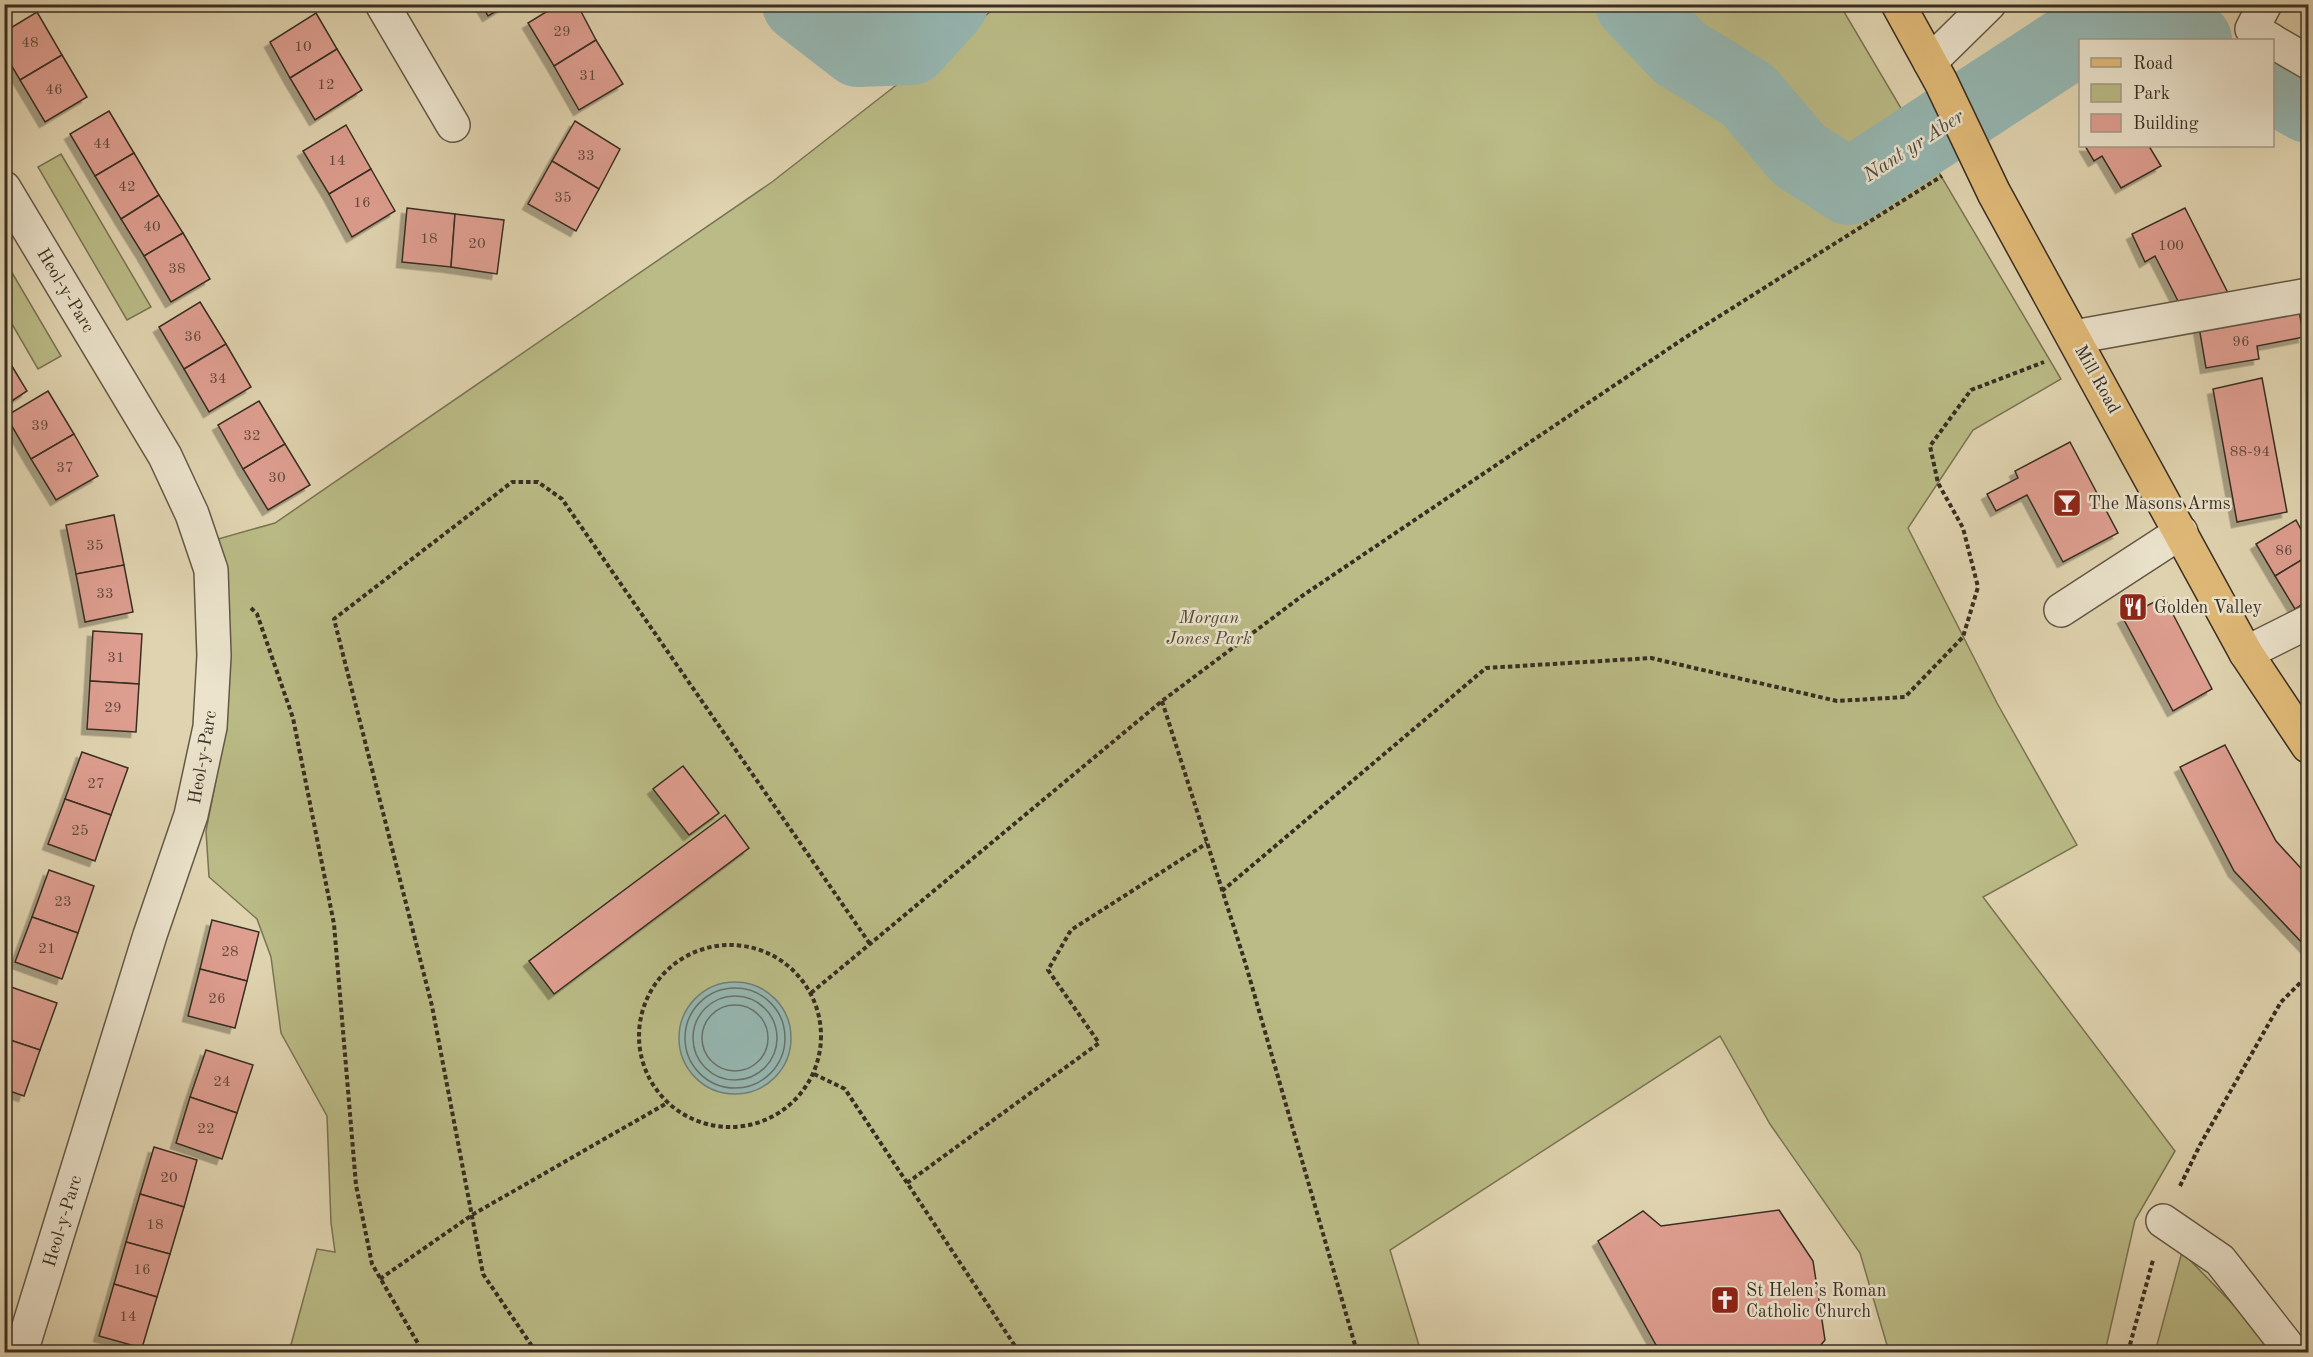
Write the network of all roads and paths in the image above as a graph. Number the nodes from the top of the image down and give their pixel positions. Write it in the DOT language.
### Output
graph roads {
  1 [pos="382,4"];
  2 [pos="1898,4"];
  3 [pos="1989,4"];
  4 [pos="2265,4"];
  5 [pos="2269,39"];
  6 [pos="2274,42"];
  7 [pos="2308,62"];
  8 [pos="1936,72"];
  9 [pos="453,125"];
  10 [pos="1950,171"];
  11 [pos="4,188"];
  12 [pos="2308,295"];
  13 [pos="2074,337"];
  14 [pos="2181,532"];
  15 [pos="211,570"];
  16 [pos="2061,610"];
  17 [pos="2308,622"];
  18 [pos="2246,653"];
  19 [pos="1162,701"];
  20 [pos="2308,747"];
  21 [pos="1207,843"];
  22 [pos="1222,891"];
  23 [pos="870,944"];
  24 [pos="2308,975"];
  25 [pos="811,993"];
  26 [pos="814,1074"];
  27 [pos="667,1103"];
  28 [pos="907,1183"];
  29 [pos="472,1215"];
  30 [pos="2163,1221"];
  31 [pos="380,1279"];
  32 [pos="21,1353"];
  33 [pos="423,1353"];
  34 [pos="536,1353"];
  35 [pos="1019,1353"];
  36 [pos="1357,1353"];
  37 [pos="2128,1353"];
  38 [pos="2292,1353"];
  1 -- 9 [label="street"];
  2 -- 8 [label="main road, Mill Road"];
  3 -- 8 [label="street"];
  4 -- 5 [label="street"];
  6 -- 7 [label="street"];
  8 -- 13 [label="main road, Mill Road"];
  10 -- 19 [label="path"];
  11 -- 15 [label="street, Heol-y-Parc"];
  12 -- 13 [label="street"];
  13 -- 14 [label="main road, Mill Road"];
  13 -- 22 [label="path"];
  14 -- 16 [label="street"];
  14 -- 18 [label="main road, Mill Road"];
  15 -- 31 [label="path"];
  15 -- 32 [label="street, Heol-y-Parc"];
  17 -- 18 [label="street"];
  18 -- 20 [label="main road, Mill Road"];
  19 -- 21 [label="path"];
  19 -- 23 [label="path"];
  21 -- 22 [label="path"];
  21 -- 28 [label="path"];
  22 -- 36 [label="path"];
  23 -- 25 [label="path"];
  23 -- 29 [label="path"];
  24 -- 30 [label="path"];
  25 -- 26 [label="path"];
  25 -- 27 [label="path"];
  26 -- 27 [label="path"];
  26 -- 28 [label="path"];
  27 -- 29 [label="path"];
  28 -- 35 [label="path"];
  29 -- 31 [label="path"];
  29 -- 34 [label="path"];
  30 -- 37 [label="path"];
  30 -- 38 [label="street"];
  31 -- 33 [label="path"];
}
